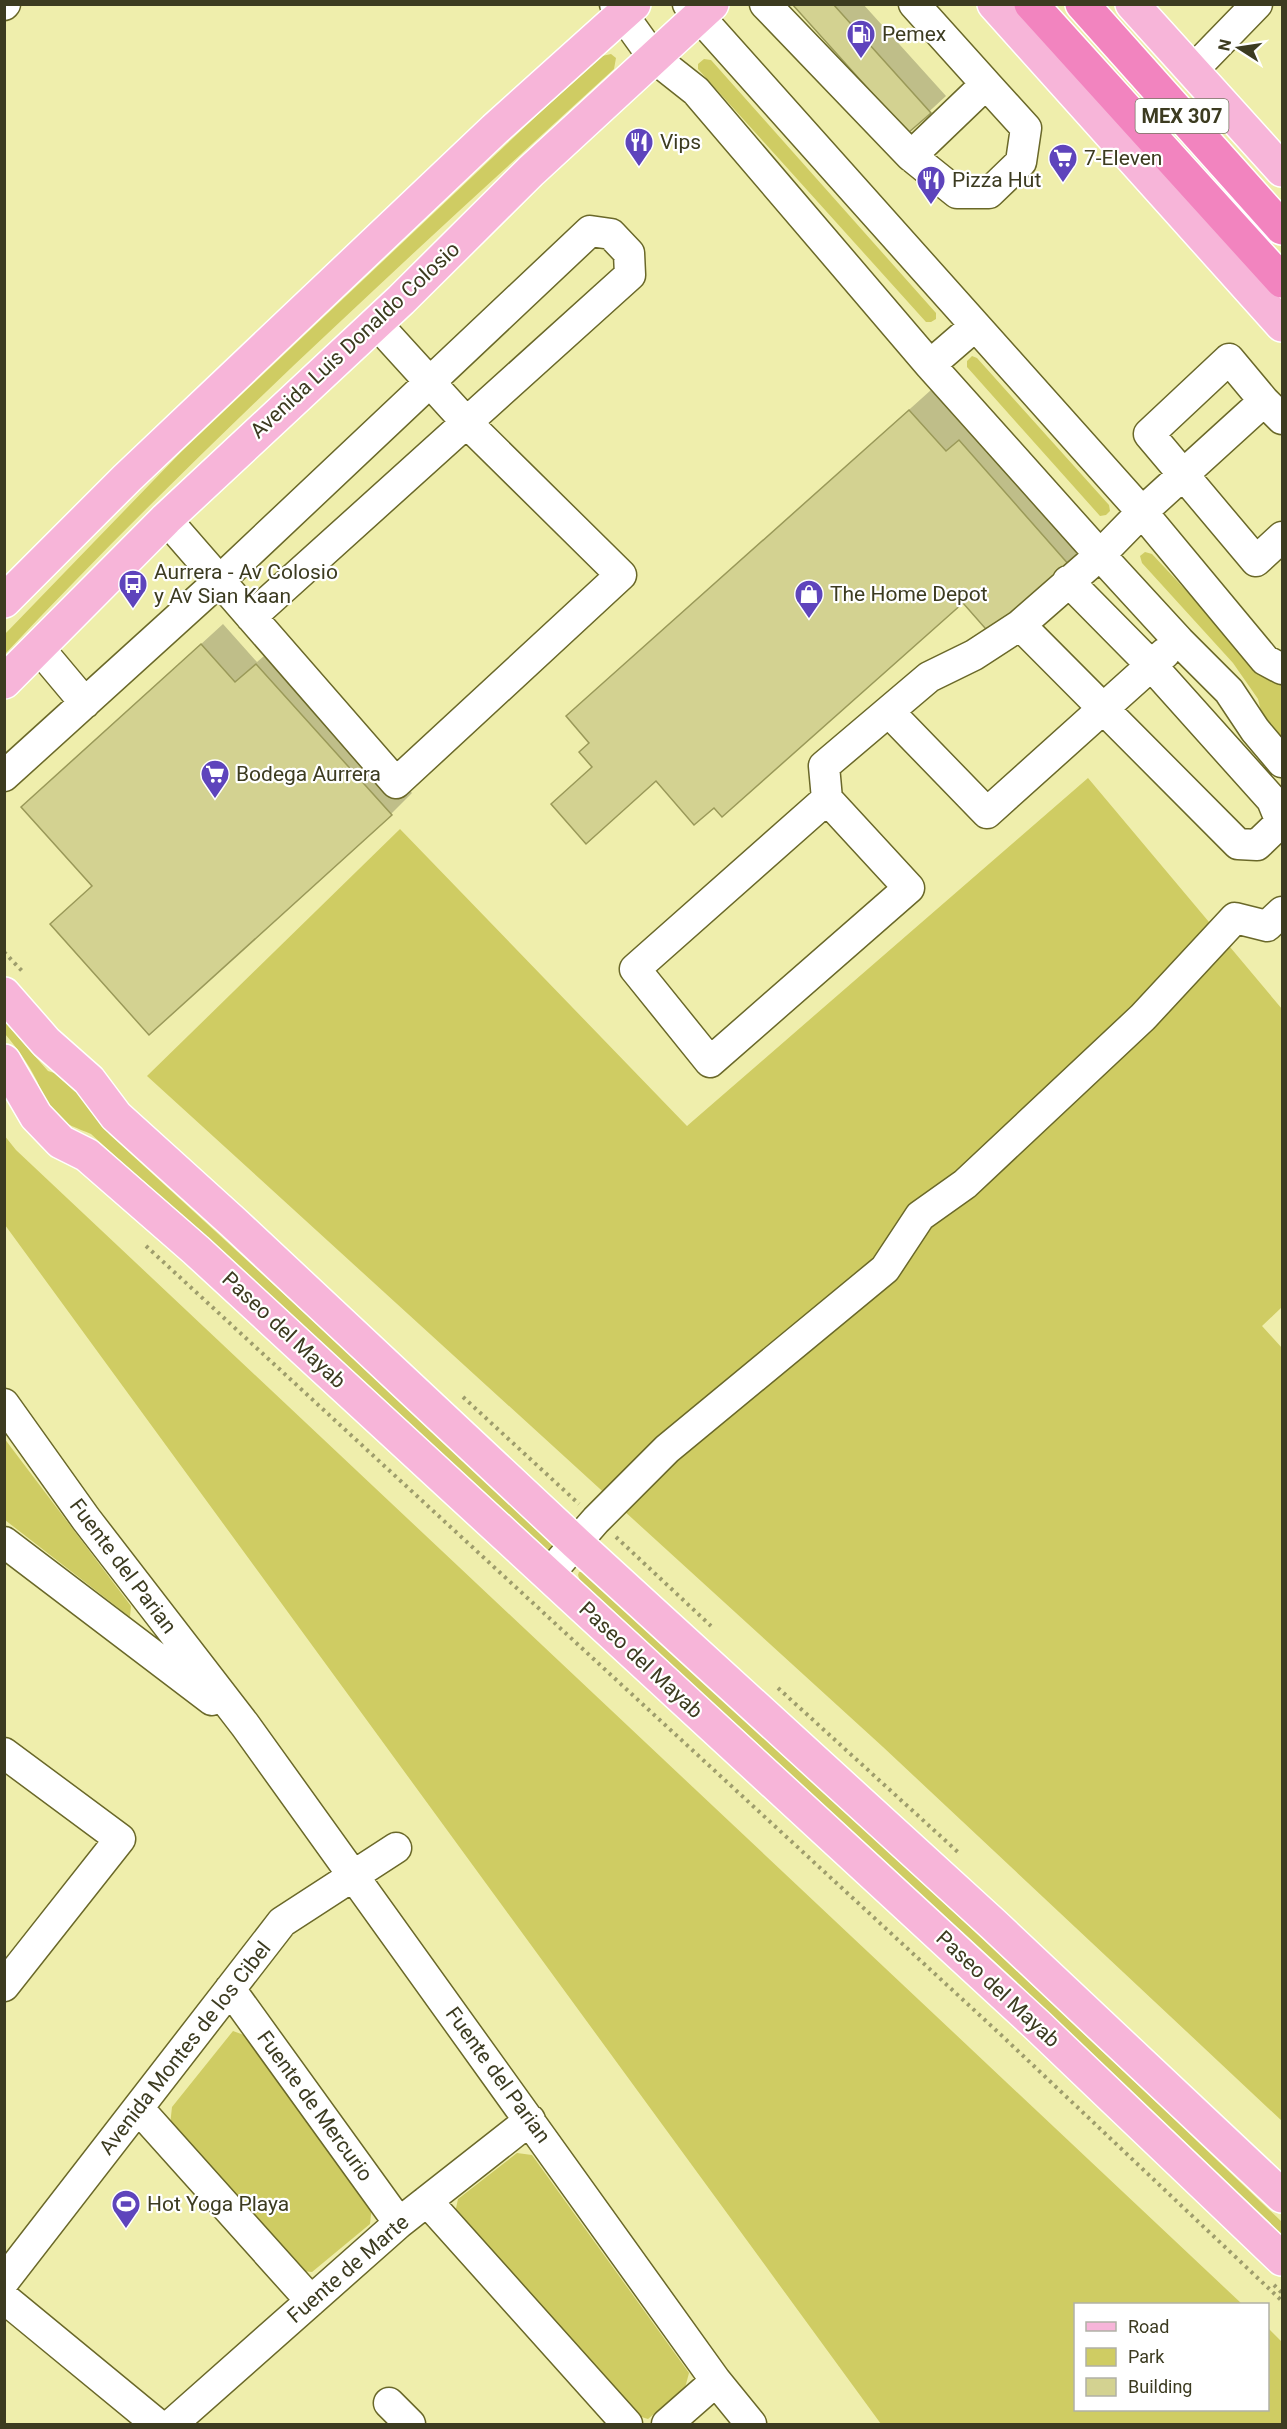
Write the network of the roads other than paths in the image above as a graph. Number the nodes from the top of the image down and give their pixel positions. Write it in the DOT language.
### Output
graph roads {
  1 [pos="765,4"];
  2 [pos="914,4"];
  3 [pos="1031,4"];
  4 [pos="1082,4"];
  5 [pos="1132,4"];
  6 [pos="1257,4"];
  7 [pos="995,5"];
  8 [pos="624,8"];
  9 [pos="700,8"];
  10 [pos="653,57"];
  11 [pos="1192,71"];
  12 [pos="986,84"];
  13 [pos="911,156"];
  14 [pos="1282,170"];
  15 [pos="1282,228"];
  16 [pos="1282,281"];
  17 [pos="376,323"];
  18 [pos="1282,325"];
  19 [pos="975,326"];
  20 [pos="930,365"];
  21 [pos="429,380"];
  22 [pos="1273,410"];
  23 [pos="467,423"];
  24 [pos="1184,476"];
  25 [pos="1142,512"];
  26 [pos="166,519"];
  27 [pos="1282,537"];
  28 [pos="1100,555"];
  29 [pos="219,581"];
  30 [pos="1068,581"];
  31 [pos="4,601"];
  32 [pos="251,617"];
  33 [pos="1020,625"];
  34 [pos="1179,641"];
  35 [pos="38,647"];
  36 [pos="1151,665"];
  37 [pos="1282,669"];
  38 [pos="4,682"];
  39 [pos="85,703"];
  40 [pos="1104,707"];
  41 [pos="889,712"];
  42 [pos="1282,762"];
  43 [pos="4,776"];
  44 [pos="827,799"];
  45 [pos="1282,912"];
  46 [pos="16,986"];
  47 [pos="4,1061"];
  48 [pos="4,1404"];
  49 [pos="586,1531"];
  50 [pos="4,1542"];
  51 [pos="548,1575"];
  52 [pos="245,1725"];
  53 [pos="4,1753"];
  54 [pos="396,1848"];
  55 [pos="355,1875"];
  56 [pos="4,1986"];
  57 [pos="230,1989"];
  58 [pos="138,2108"];
  59 [pos="530,2120"];
  60 [pos="1282,2196"];
  61 [pos="427,2201"];
  62 [pos="399,2223"];
  63 [pos="1282,2259"];
  64 [pos="4,2281"];
  65 [pos="4,2298"];
  66 [pos="311,2301"];
  67 [pos="716,2381"];
  68 [pos="388,2403"];
  69 [pos="157,2424"];
  70 [pos="172,2424"];
  71 [pos="410,2424"];
  72 [pos="627,2424"];
  73 [pos="667,2424"];
  74 [pos="752,2424"];
  1 -- 13 [label="street"];
  2 -- 12 [label="street"];
  3 -- 16 [label="highway, MEX 307"];
  4 -- 15 [label="highway, MEX 307"];
  5 -- 11 [label="main road"];
  6 -- 11 [label="street"];
  7 -- 18 [label="main road"];
  8 -- 10 [label="street"];
  8 -- 31 [label="main road"];
  9 -- 10 [label="main road, Avenida Luis Donaldo Colosio"];
  9 -- 19 [label="street"];
  10 -- 17 [label="main road, Avenida Luis Donaldo Colosio"];
  10 -- 20 [label="street"];
  11 -- 14 [label="main road"];
  12 -- 13 [label="street"];
  12 -- 13 [label="street"];
  17 -- 21 [label="street"];
  17 -- 26 [label="main road, Avenida Luis Donaldo Colosio"];
  19 -- 20 [label="street"];
  19 -- 25 [label="street"];
  20 -- 28 [label="street"];
  21 -- 23 [label="street"];
  21 -- 23 [label="street"];
  21 -- 29 [label="street"];
  22 -- 24 [label="street"];
  22 -- 24 [label="street"];
  23 -- 32 [label="street"];
  23 -- 32 [label="street"];
  24 -- 25 [label="street"];
  24 -- 27 [label="street"];
  25 -- 28 [label="street"];
  25 -- 37 [label="street"];
  26 -- 29 [label="street"];
  26 -- 35 [label="main road, Avenida Luis Donaldo Colosio"];
  28 -- 30 [label="street"];
  28 -- 34 [label="street"];
  29 -- 32 [label="street"];
  29 -- 39 [label="street"];
  30 -- 33 [label="street"];
  30 -- 36 [label="street"];
  33 -- 40 [label="street"];
  33 -- 41 [label="street"];
  34 -- 36 [label="street"];
  34 -- 42 [label="street"];
  35 -- 38 [label="main road, Avenida Luis Donaldo Colosio"];
  35 -- 39 [label="street"];
  36 -- 40 [label="street"];
  36 -- 40 [label="street"];
  39 -- 43 [label="street"];
  40 -- 41 [label="street"];
  41 -- 44 [label="street"];
  44 -- 44 [label="street"];
  45 -- 49 [label="street"];
  46 -- 49 [label="main road, Paseo del Mayab"];
  47 -- 51 [label="main road, Paseo del Mayab"];
  48 -- 52 [label="street, Fuente del Parian"];
  49 -- 51 [label="street"];
  49 -- 60 [label="main road, Paseo del Mayab"];
  50 -- 52 [label="street, Fuente del Parian"];
  51 -- 63 [label="main road, Paseo del Mayab"];
  52 -- 55 [label="street, Fuente del Parian"];
  53 -- 56 [label="street"];
  54 -- 55 [label="street, Avenida Montes de los Cibel"];
  55 -- 57 [label="street, Avenida Montes de los Cibel"];
  55 -- 59 [label="street, Fuente del Parian"];
  57 -- 58 [label="street, Avenida Montes de los Cibel"];
  57 -- 62 [label="street, Fuente de Mercurio"];
  58 -- 64 [label="street, Avenida Montes de los Cibel"];
  58 -- 66 [label="street"];
  59 -- 61 [label="street, Fuente de Marte"];
  59 -- 67 [label="street, Fuente del Parian"];
  61 -- 62 [label="street, Fuente de Marte"];
  61 -- 72 [label="street"];
  62 -- 66 [label="street, Fuente de Marte"];
  65 -- 69 [label="street"];
  66 -- 70 [label="street, Fuente de Marte"];
  67 -- 73 [label="street"];
  67 -- 74 [label="street, Fuente del Parian"];
  68 -- 71 [label="street"];
}
